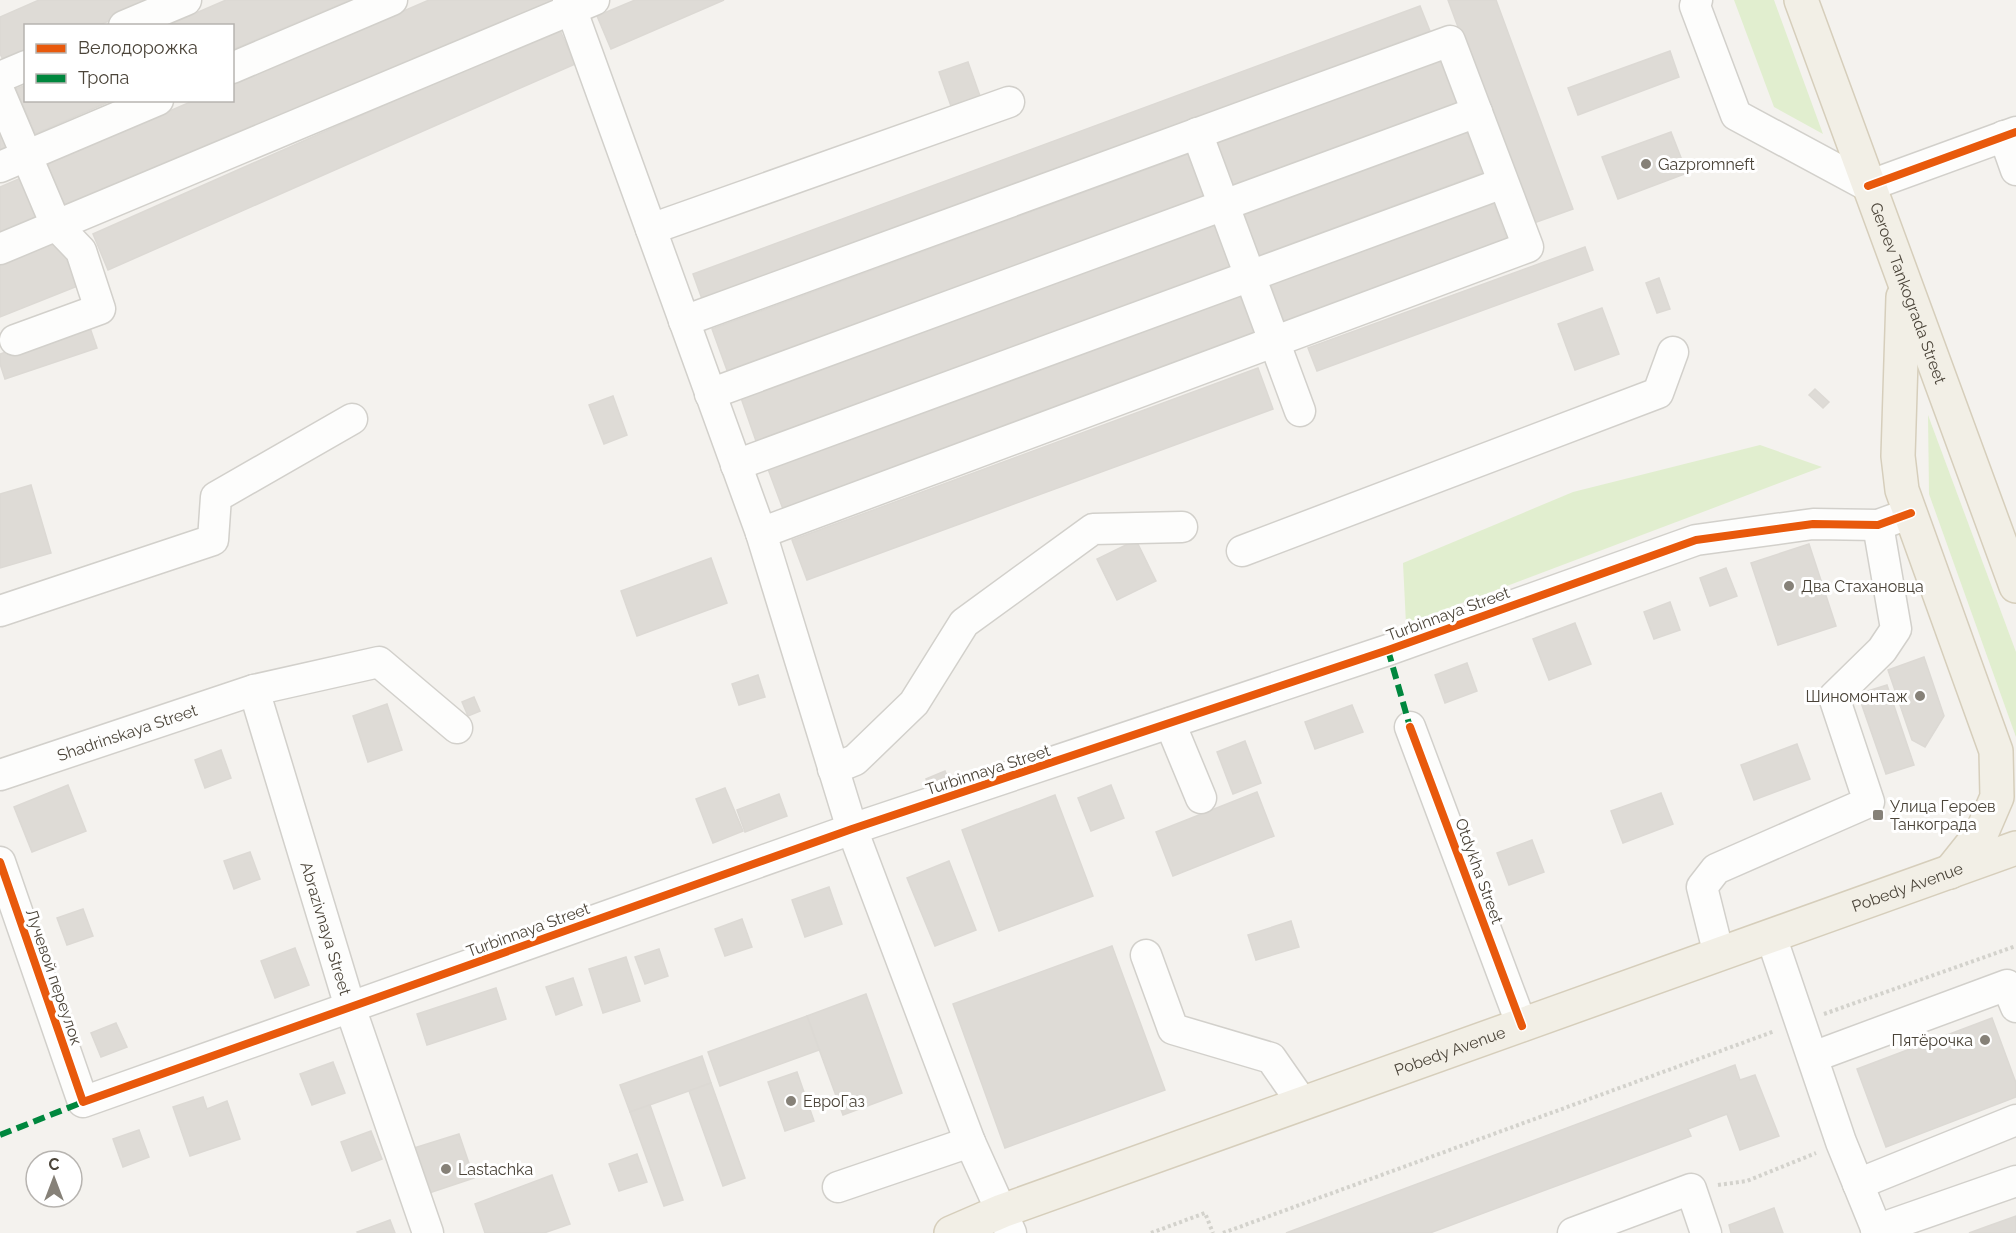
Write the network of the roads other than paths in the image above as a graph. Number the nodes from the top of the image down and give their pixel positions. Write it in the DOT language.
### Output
graph roads {
  1 [pos="186,0"];
  2 [pos="393,0"];
  3 [pos="1696,0"];
  4 [pos="1801,0"];
  5 [pos="578,3"];
  6 [pos="129,24"];
  7 [pos="24,67"];
  8 [pos="234,67"];
  9 [pos="0,77"];
  10 [pos="0,93"];
  11 [pos="153,102"];
  12 [pos="1009,102"];
  13 [pos="1477,112"];
  14 [pos="1197,133"];
  15 [pos="2010,134"];
  16 [pos="13,162"];
  17 [pos="2016,170"];
  18 [pos="1503,183"];
  19 [pos="1868,186"];
  20 [pos="1224,205"];
  21 [pos="56,225"];
  22 [pos="651,229"];
  23 [pos="0,249"];
  24 [pos="1250,276"];
  25 [pos="1904,280"];
  26 [pos="684,321"];
  27 [pos="15,340"];
  28 [pos="1274,341"];
  29 [pos="1673,352"];
  30 [pos="711,394"];
  31 [pos="1300,411"];
  32 [pos="352,419"];
  33 [pos="736,465"];
  34 [pos="1911,513"];
  35 [pos="1878,525"];
  36 [pos="1182,527"];
  37 [pos="761,533"];
  38 [pos="1242,551"];
  39 [pos="2016,586"];
  40 [pos="0,611"];
  41 [pos="254,690"];
  42 [pos="1170,723"];
  43 [pos="1410,727"];
  44 [pos="457,728"];
  45 [pos="833,769"];
  46 [pos="0,775"];
  47 [pos="1200,798"];
  48 [pos="852,829"];
  49 [pos="2016,848"];
  50 [pos="0,862"];
  51 [pos="1950,872"];
  52 [pos="1771,936"];
  53 [pos="1719,955"];
  54 [pos="1146,956"];
  55 [pos="2016,1007"];
  56 [pos="350,1008"];
  57 [pos="1522,1026"];
  58 [pos="1812,1057"];
  59 [pos="83,1102"];
  60 [pos="1303,1104"];
  61 [pos="2016,1120"];
  62 [pos="970,1142"];
  63 [pos="2016,1181"];
  64 [pos="1858,1184"];
  65 [pos="838,1187"];
  66 [pos="1006,1222"];
  67 [pos="1877,1232"];
  68 [pos="428,1233"];
  69 [pos="951,1233"];
  70 [pos="1573,1233"];
  71 [pos="1706,1233"];
  1 -- 6 [label="street"];
  2 -- 8 [label="street"];
  3 -- 19 [label="street"];
  4 -- 19 [label="main road, Geroev Tankograda Street"];
  5 -- 21 [label="street"];
  5 -- 22 [label="street"];
  7 -- 9 [label="street"];
  10 -- 16 [label="street"];
  11 -- 16 [label="street"];
  12 -- 22 [label="street"];
  13 -- 14 [label="street"];
  13 -- 18 [label="street"];
  13 -- 20 [label="street"];
  14 -- 20 [label="street"];
  14 -- 26 [label="street"];
  15 -- 17 [label="street"];
  15 -- 19 [label="street"];
  16 -- 21 [label="street"];
  18 -- 24 [label="street"];
  18 -- 28 [label="street"];
  19 -- 25 [label="main road, Geroev Tankograda Street"];
  20 -- 24 [label="street"];
  20 -- 30 [label="street"];
  21 -- 23 [label="street"];
  21 -- 27 [label="street"];
  22 -- 26 [label="street"];
  24 -- 28 [label="street"];
  24 -- 33 [label="street"];
  25 -- 34 [label="main road"];
  25 -- 39 [label="main road, Geroev Tankograda Street"];
  26 -- 30 [label="street"];
  28 -- 31 [label="street"];
  28 -- 37 [label="street"];
  29 -- 38 [label="street"];
  30 -- 33 [label="street"];
  32 -- 40 [label="street"];
  33 -- 37 [label="street"];
  34 -- 35 [label="street, Turbinnaya Street"];
  34 -- 51 [label="main road"];
  35 -- 42 [label="street, Turbinnaya Street"];
  35 -- 53 [label="street"];
  36 -- 45 [label="street"];
  37 -- 45 [label="street"];
  41 -- 44 [label="street, Shadrinskaya Street"];
  41 -- 46 [label="street, Shadrinskaya Street"];
  41 -- 56 [label="street, Abrazivnaya Street"];
  42 -- 47 [label="street"];
  42 -- 48 [label="street, Turbinnaya Street"];
  43 -- 57 [label="street, Otdykha Street"];
  45 -- 48 [label="street"];
  48 -- 56 [label="street, Turbinnaya Street"];
  48 -- 62 [label="street"];
  49 -- 51 [label="main road, Pobedy Avenue"];
  50 -- 59 [label="street, Лучевой переулок"];
  51 -- 52 [label="main road, Pobedy Avenue"];
  52 -- 53 [label="main road, Pobedy Avenue"];
  52 -- 58 [label="street"];
  53 -- 57 [label="main road, Pobedy Avenue"];
  54 -- 60 [label="street"];
  55 -- 58 [label="street"];
  56 -- 59 [label="street, Turbinnaya Street"];
  56 -- 68 [label="street, Abrazivnaya Street"];
  57 -- 60 [label="main road, Pobedy Avenue"];
  58 -- 64 [label="street"];
  60 -- 66 [label="main road, Pobedy Avenue"];
  61 -- 64 [label="street"];
  62 -- 65 [label="street"];
  62 -- 66 [label="street"];
  63 -- 67 [label="street"];
  64 -- 67 [label="street"];
  66 -- 69 [label="main road, Pobedy Avenue"];
  70 -- 71 [label="street"];
}
